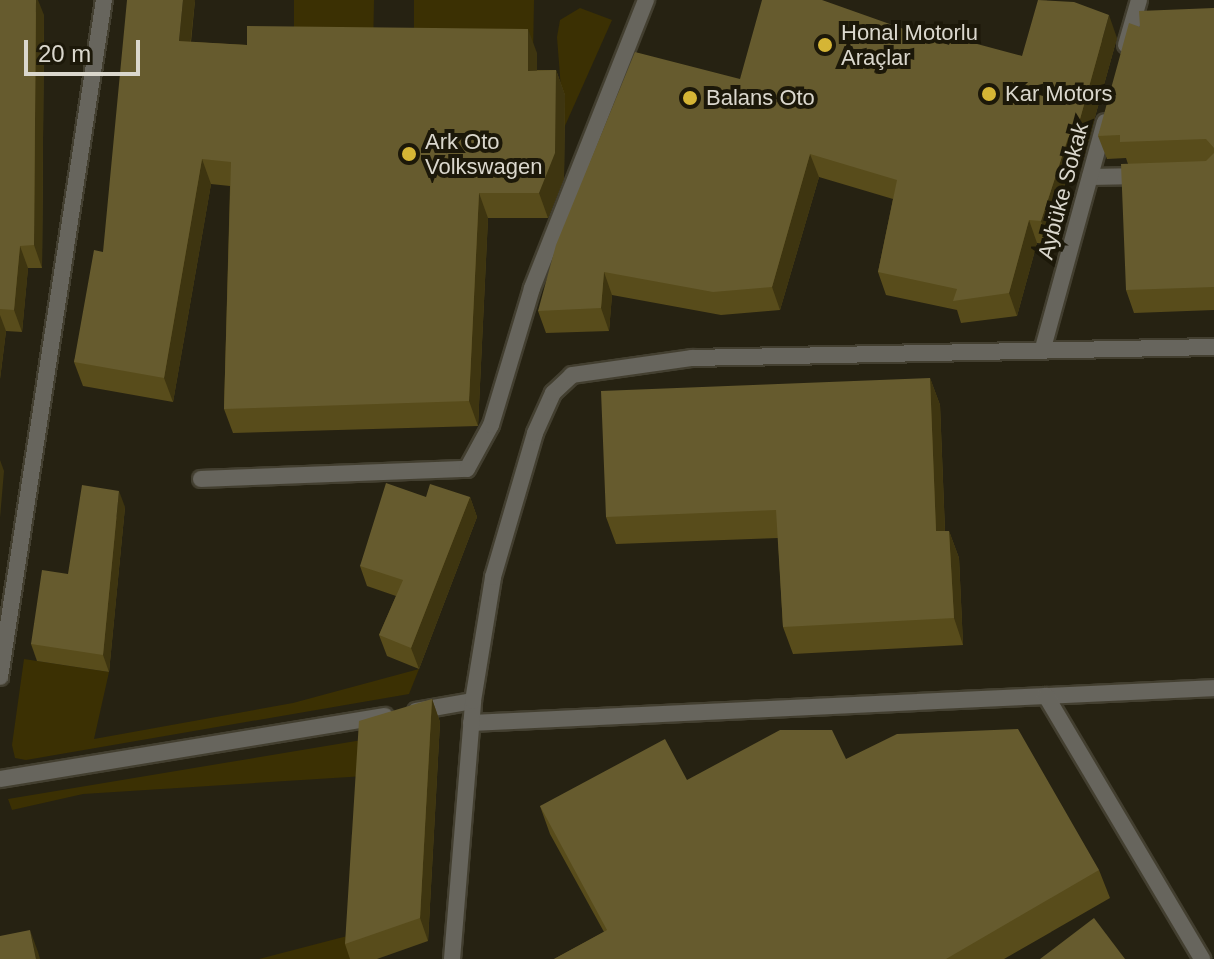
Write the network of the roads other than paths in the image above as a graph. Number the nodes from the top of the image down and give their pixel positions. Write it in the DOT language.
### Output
graph roads {
  1 [pos="104,0"];
  2 [pos="646,0"];
  3 [pos="1139,0"];
  4 [pos="1123,59"];
  5 [pos="1110,103"];
  6 [pos="1167,175"];
  7 [pos="1090,177"];
  8 [pos="1214,347"];
  9 [pos="1043,348"];
  10 [pos="201,479"];
  11 [pos="0,677"];
  12 [pos="1214,688"];
  13 [pos="1046,696"];
  14 [pos="473,701"];
  15 [pos="471,723"];
  16 [pos="0,779"];
  17 [pos="452,959"];
  18 [pos="1202,959"];
  1 -- 11 [label="street"];
  2 -- 10 [label="street"];
  3 -- 4 [label="street"];
  5 -- 7 [label="street, Aybüke Sokak"];
  6 -- 7 [label="street"];
  7 -- 9 [label="street, Aybüke Sokak"];
  8 -- 9 [label="street"];
  9 -- 14 [label="street"];
  12 -- 13 [label="street"];
  13 -- 15 [label="street"];
  13 -- 18 [label="street"];
  14 -- 15 [label="street"];
  14 -- 16 [label="street"];
  15 -- 17 [label="street"];
}
